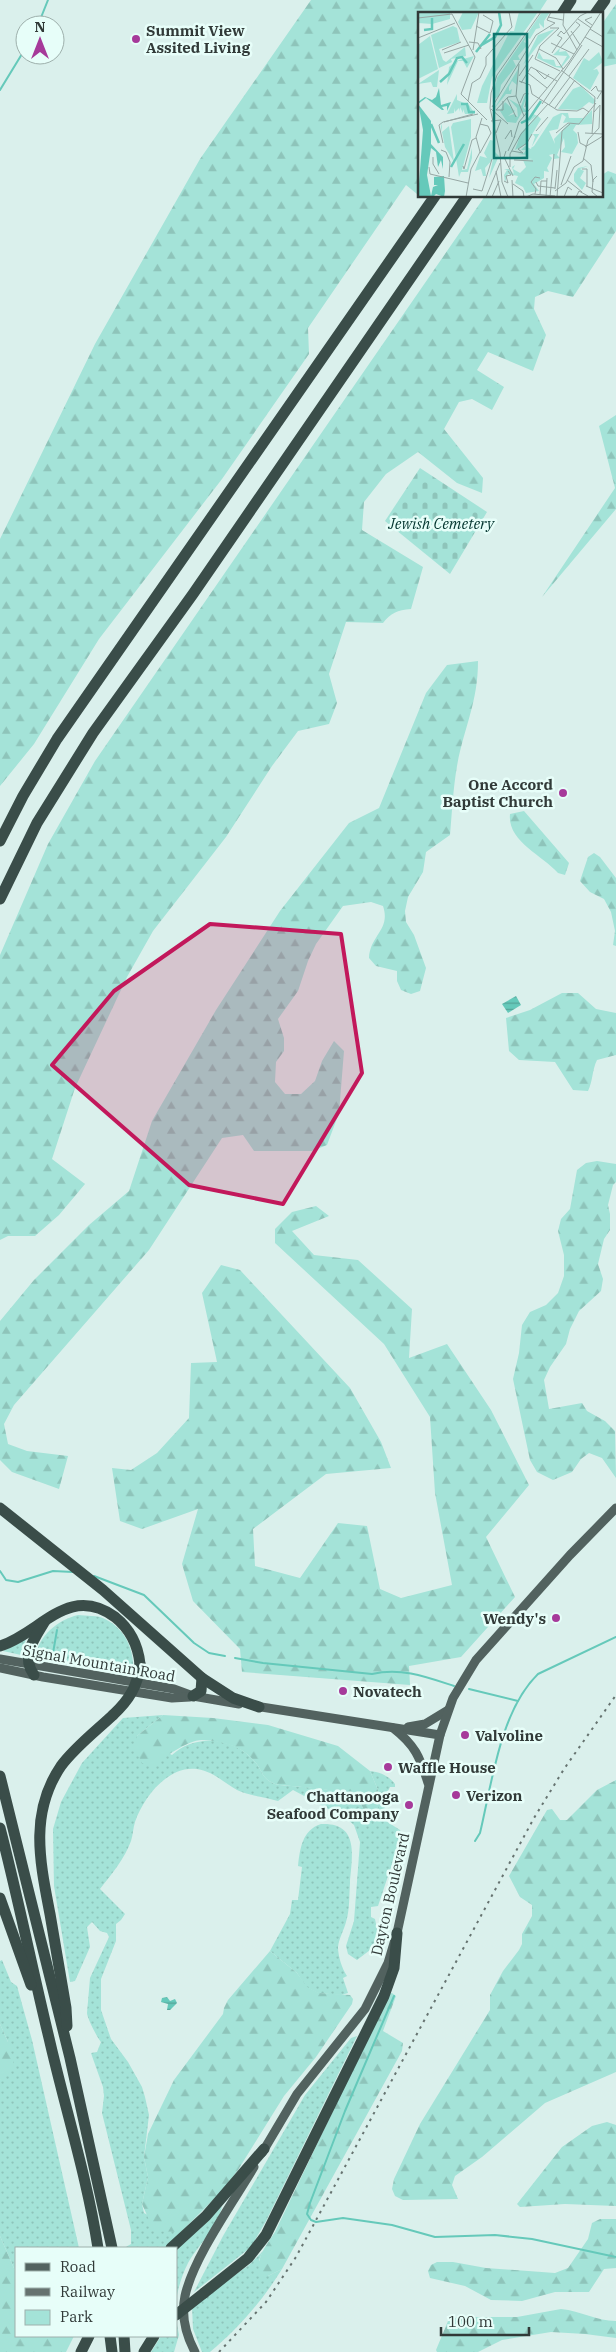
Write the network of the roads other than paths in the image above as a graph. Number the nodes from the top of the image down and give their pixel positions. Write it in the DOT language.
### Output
graph roads {
  1 [pos="571,0"];
  2 [pos="605,0"];
  3 [pos="563,12"];
  4 [pos="596,12"];
  5 [pos="434,198"];
  6 [pos="466,198"];
  7 [pos="0,841"];
  8 [pos="0,899"];
  9 [pos="0,1508"];
  10 [pos="616,1508"];
  11 [pos="48,1618"];
  12 [pos="0,1646"];
  13 [pos="0,1659"];
  14 [pos="27,1664"];
  15 [pos="0,1668"];
  16 [pos="34,1675"];
  17 [pos="202,1678"];
  18 [pos="192,1696"];
  19 [pos="260,1707"];
  20 [pos="448,1710"];
  21 [pos="393,1728"];
  22 [pos="440,1735"];
  23 [pos="0,1776"];
  24 [pos="428,1783"];
  25 [pos="0,1828"];
  26 [pos="0,1898"];
  27 [pos="397,1933"];
  28 [pos="49,2039"];
  29 [pos="70,2058"];
  30 [pos="264,2149"];
  31 [pos="98,2247"];
  32 [pos="112,2247"];
  33 [pos="172,2247"];
  34 [pos="178,2313"];
  35 [pos="89,2337"];
  36 [pos="110,2337"];
  37 [pos="124,2337"];
  38 [pos="153,2337"];
  39 [pos="112,2351"];
  40 [pos="82,2352"];
  41 [pos="125,2352"];
  42 [pos="144,2352"];
  43 [pos="195,2352"];
  1 -- 3 [label="highway"];
  2 -- 4 [label="highway"];
  5 -- 7 [label="highway"];
  6 -- 8 [label="highway"];
  9 -- 17 [label="highway"];
  10 -- 20 [label="main road, Dayton Boulevard"];
  11 -- 12 [label="highway"];
  11 -- 14 [label="highway"];
  11 -- 29 [label="highway, bridge"];
  13 -- 14 [label="main road, Signal Mountain Road"];
  14 -- 16 [label="highway"];
  14 -- 18 [label="main road, Signal Mountain Road"];
  15 -- 16 [label="main road, Signal Mountain Road"];
  16 -- 18 [label="main road, Signal Mountain Road"];
  17 -- 18 [label="highway"];
  17 -- 19 [label="highway"];
  18 -- 19 [label="main road, Signal Mountain Road"];
  19 -- 21 [label="main road, Signal Mountain Road"];
  20 -- 21 [label="main road"];
  20 -- 22 [label="main road, Dayton Boulevard"];
  21 -- 22 [label="main road, Signal Mountain Road"];
  21 -- 24 [label="main road"];
  22 -- 24 [label="main road, Dayton Boulevard"];
  23 -- 29 [label="highway"];
  24 -- 27 [label="main road, Dayton Boulevard"];
  25 -- 28 [label="highway"];
  26 -- 28 [label="highway"];
  27 -- 30 [label="main road, Dayton Boulevard"];
  27 -- 34 [label="highway, bridge"];
  28 -- 31 [label="highway"];
  29 -- 32 [label="highway"];
  30 -- 33 [label="highway"];
  30 -- 43 [label="main road, Dayton Boulevard"];
  35 -- 40 [label="highway"];
  36 -- 39 [label="highway"];
  37 -- 41 [label="highway"];
  38 -- 42 [label="highway"];
}
